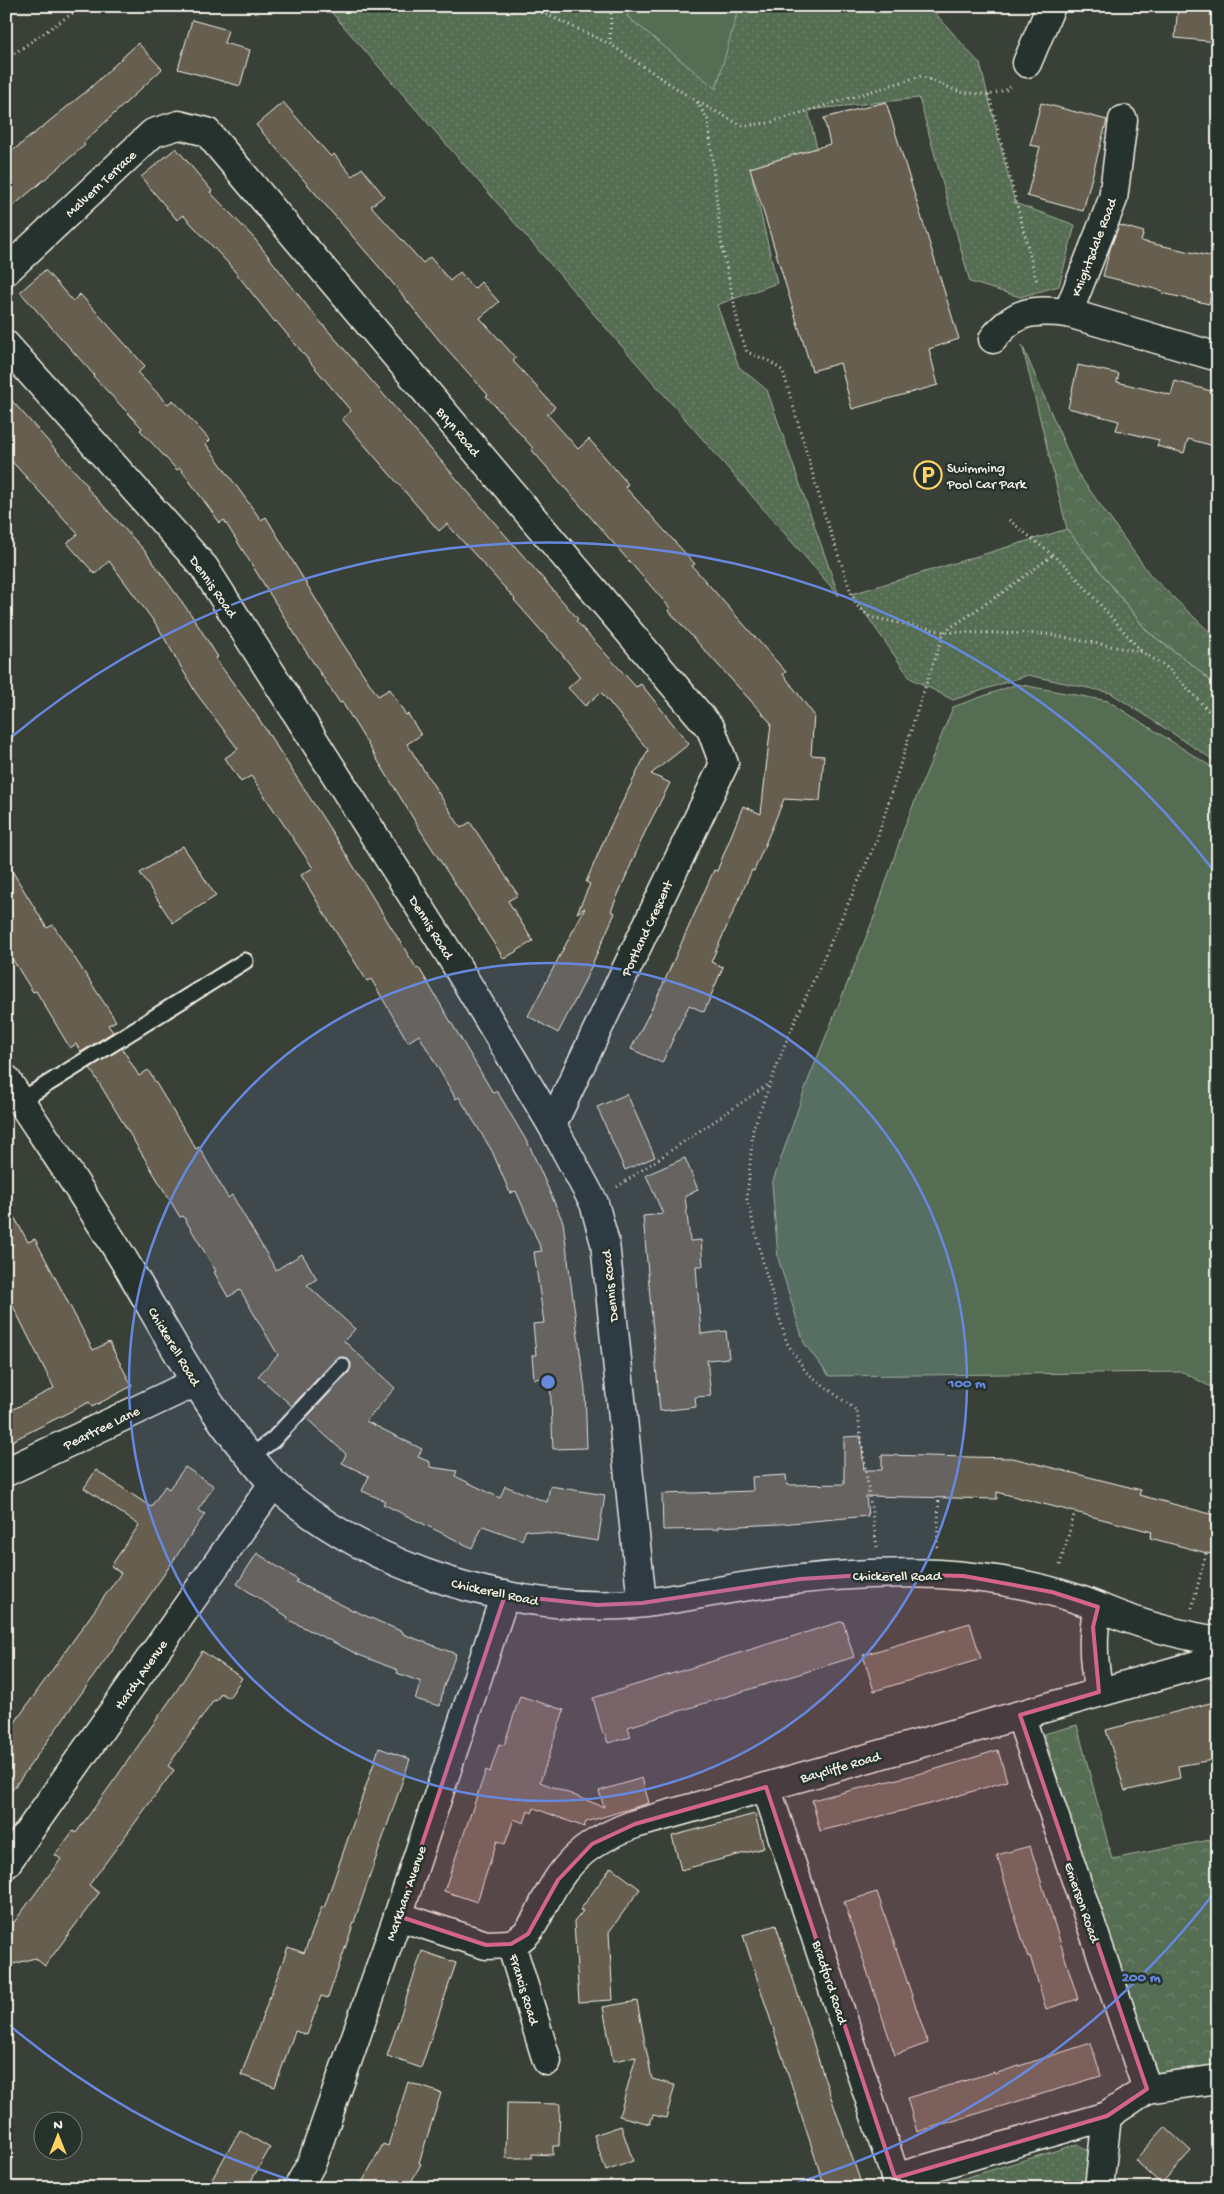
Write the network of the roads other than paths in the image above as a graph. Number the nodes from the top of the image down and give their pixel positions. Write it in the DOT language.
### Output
graph roads {
  1 [pos="1051,6"];
  2 [pos="1027,63"];
  3 [pos="1122,120"];
  4 [pos="207,132"];
  5 [pos="6,272"];
  6 [pos="1056,312"];
  7 [pos="992,339"];
  8 [pos="6,345"];
  9 [pos="1218,357"];
  10 [pos="710,729"];
  11 [pos="245,961"];
  12 [pos="11,1096"];
  13 [pos="552,1125"];
  14 [pos="342,1366"];
  15 [pos="196,1382"];
  16 [pos="250,1458"];
  17 [pos="6,1472"];
  18 [pos="273,1484"];
  19 [pos="506,1595"];
  20 [pos="642,1603"];
  21 [pos="1098,1607"];
  22 [pos="1218,1641"];
  23 [pos="1218,1659"];
  24 [pos="1099,1692"];
  25 [pos="1020,1715"];
  26 [pos="766,1787"];
  27 [pos="6,1864"];
  28 [pos="398,1916"];
  29 [pos="511,1944"];
  30 [pos="547,2061"];
  31 [pos="1218,2079"];
  32 [pos="1147,2090"];
  33 [pos="1107,2116"];
  34 [pos="897,2183"];
  35 [pos="298,2188"];
  36 [pos="1099,2188"];
  1 -- 2 [label="street"];
  3 -- 6 [label="street, Knightsdale Road"];
  4 -- 5 [label="street, Malvern Terrace"];
  4 -- 10 [label="street, Bryn Road"];
  6 -- 7 [label="street"];
  6 -- 9 [label="street, Knightsdale Road"];
  8 -- 13 [label="street, Dennis Road"];
  10 -- 13 [label="street, Portland Crescent"];
  11 -- 12 [label="lane"];
  12 -- 15 [label="street, Chickerell Road"];
  13 -- 20 [label="street, Dennis Road"];
  14 -- 16 [label="lane"];
  15 -- 16 [label="street, Chickerell Road"];
  15 -- 17 [label="street, Peartree Lane"];
  16 -- 18 [label="street, Chickerell Road"];
  18 -- 19 [label="street, Chickerell Road"];
  18 -- 27 [label="street, Hardy Avenue"];
  19 -- 20 [label="street, Chickerell Road"];
  19 -- 28 [label="street, Markham Avenue"];
  20 -- 21 [label="street, Chickerell Road"];
  21 -- 22 [label="street, Chickerell Road"];
  21 -- 24 [label="street"];
  23 -- 24 [label="street, Baycliffe Road"];
  24 -- 25 [label="street, Baycliffe Road"];
  25 -- 26 [label="street, Baycliffe Road"];
  25 -- 32 [label="street, Emerson Road"];
  26 -- 29 [label="street, Baycliffe Road"];
  26 -- 34 [label="street, Bradford Road"];
  28 -- 29 [label="street, Francis Road"];
  28 -- 35 [label="street, Markham Avenue"];
  29 -- 30 [label="street, Francis Road"];
  31 -- 32 [label="street, Bradford Road"];
  32 -- 33 [label="street, Bradford Road"];
  33 -- 34 [label="street, Bradford Road"];
  33 -- 36 [label="street"];
}
